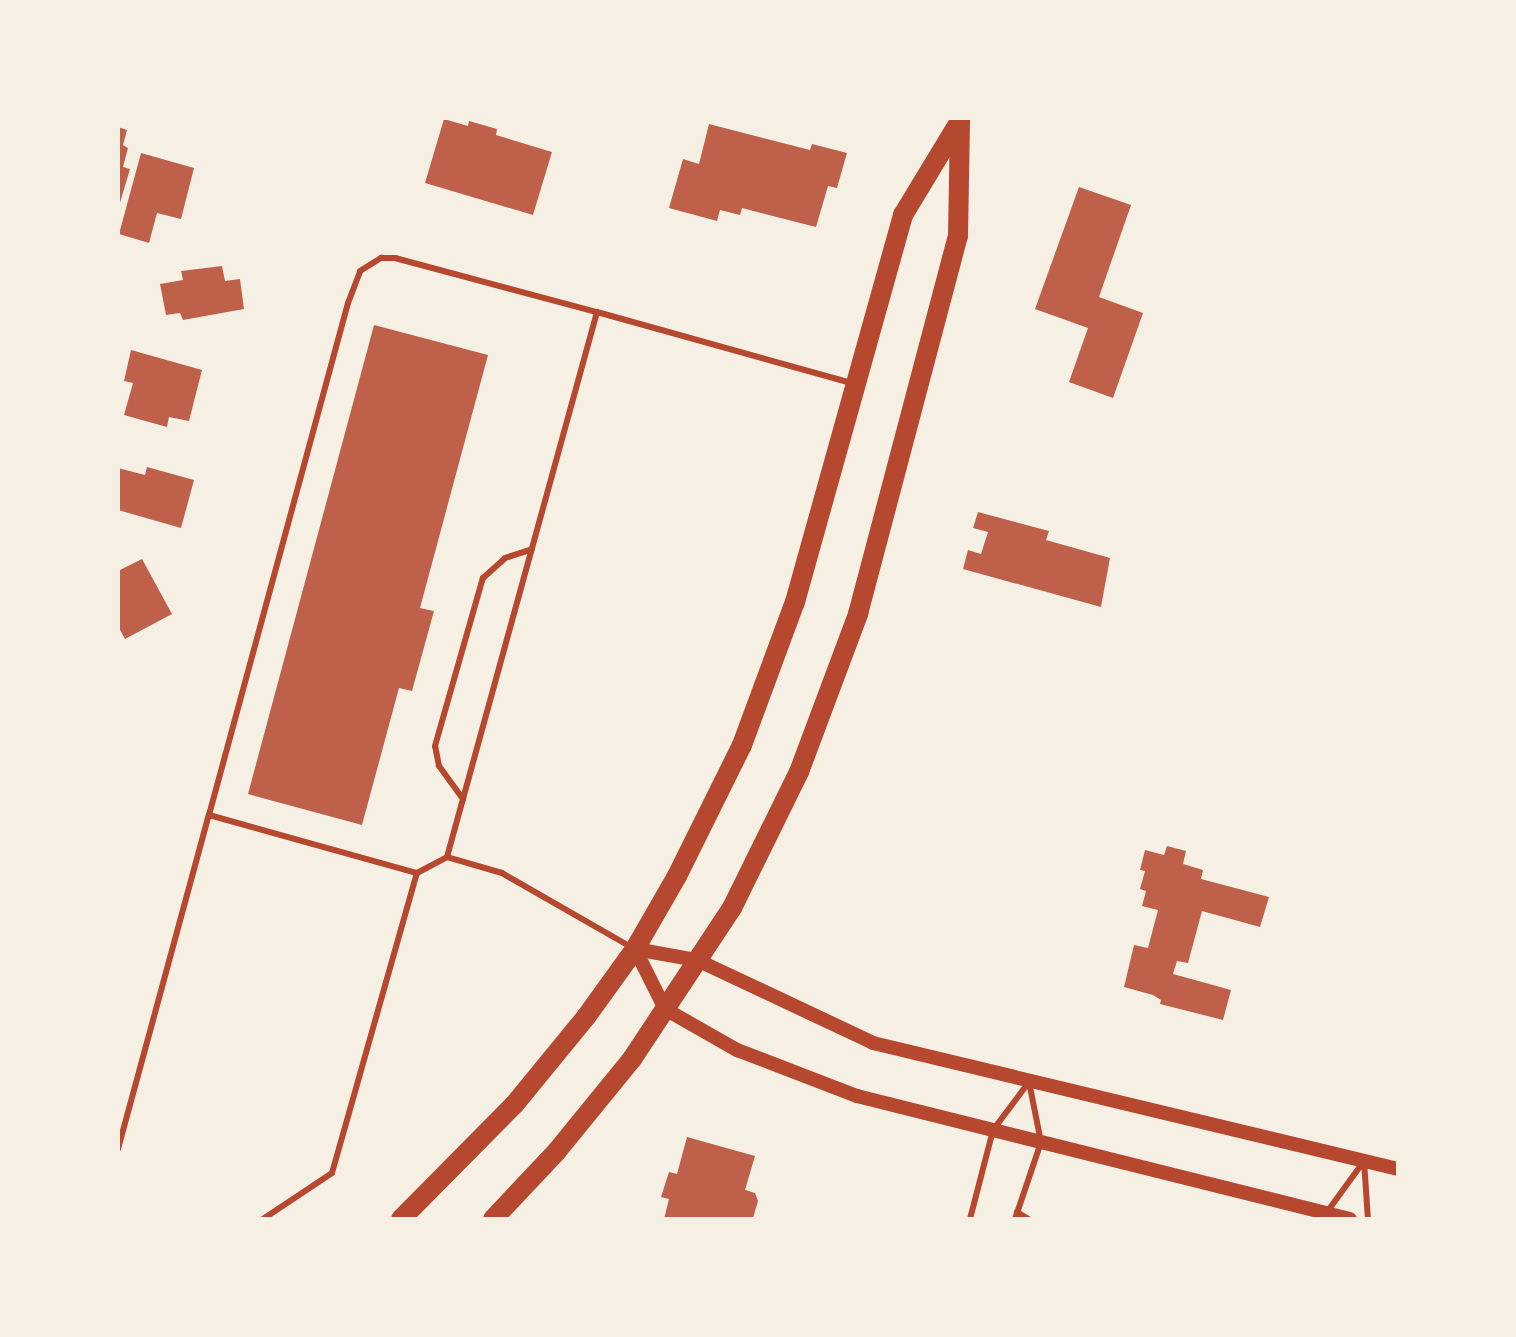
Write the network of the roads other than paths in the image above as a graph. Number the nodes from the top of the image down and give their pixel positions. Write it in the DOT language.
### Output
graph roads {
  1 [pos="960,120"];
  2 [pos="597,312"];
  3 [pos="856,384"];
  4 [pos="532,549"];
  5 [pos="463,799"];
  6 [pos="209,815"];
  7 [pos="447,857"];
  8 [pos="417,873"];
  9 [pos="635,949"];
  10 [pos="697,960"];
  11 [pos="665,1009"];
  12 [pos="1029,1082"];
  13 [pos="993,1130"];
  14 [pos="1041,1142"];
  15 [pos="118,1149"];
  16 [pos="1364,1161"];
  17 [pos="1398,1169"];
  18 [pos="1016,1216"];
  19 [pos="1326,1216"];
  20 [pos="263,1219"];
  21 [pos="401,1219"];
  22 [pos="493,1219"];
  23 [pos="970,1219"];
  24 [pos="1028,1219"];
  25 [pos="1350,1219"];
  26 [pos="1368,1219"];
  1 -- 3 [label="main road"];
  1 -- 10 [label="main road"];
  2 -- 3 [label="lane"];
  2 -- 4 [label="lane"];
  2 -- 6 [label="lane"];
  3 -- 9 [label="main road"];
  4 -- 5 [label="lane"];
  4 -- 5 [label="lane"];
  5 -- 7 [label="lane"];
  6 -- 8 [label="lane"];
  6 -- 15 [label="lane"];
  7 -- 8 [label="lane"];
  7 -- 9 [label="lane"];
  8 -- 20 [label="lane"];
  9 -- 10 [label="street"];
  9 -- 11 [label="street"];
  9 -- 21 [label="main road"];
  10 -- 11 [label="main road"];
  10 -- 12 [label="street"];
  11 -- 13 [label="street"];
  11 -- 22 [label="main road"];
  12 -- 13 [label="lane"];
  12 -- 14 [label="lane"];
  12 -- 16 [label="street"];
  13 -- 14 [label="street"];
  13 -- 23 [label="lane"];
  14 -- 18 [label="lane"];
  14 -- 19 [label="street"];
  16 -- 17 [label="street"];
  16 -- 19 [label="lane"];
  16 -- 26 [label="lane"];
  18 -- 24 [label="lane"];
  19 -- 25 [label="street"];
}
